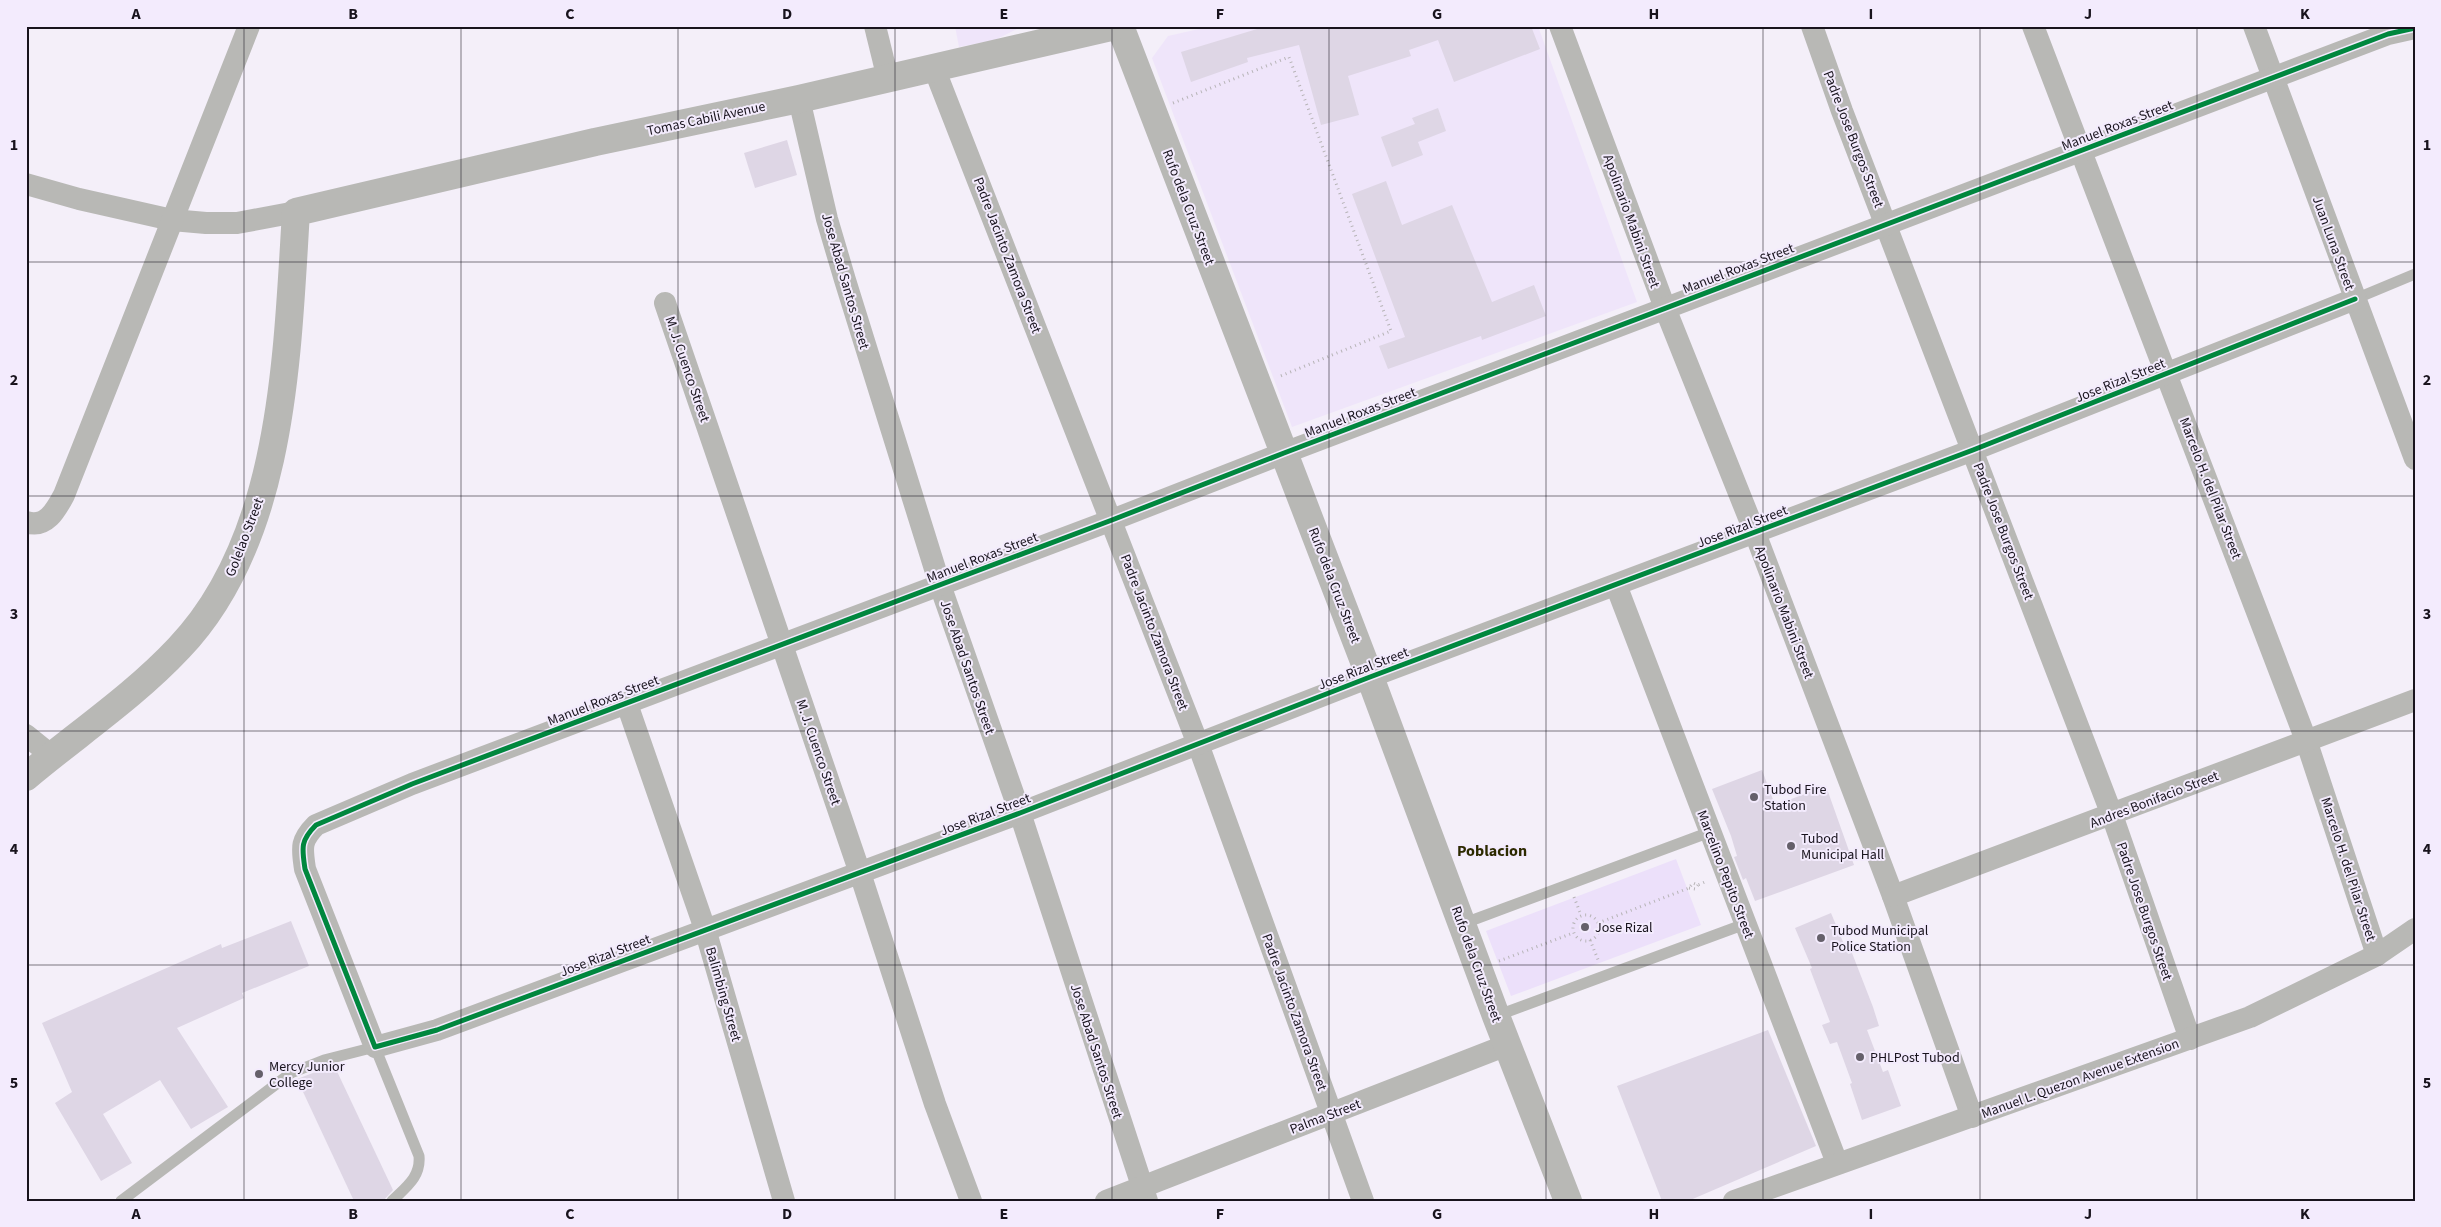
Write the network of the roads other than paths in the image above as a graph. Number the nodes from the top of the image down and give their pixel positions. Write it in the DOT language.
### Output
graph roads {
  1 [pos="249,26"];
  2 [pos="875,26"];
  3 [pos="1115,26"];
  4 [pos="1120,26"];
  5 [pos="1560,26"];
  6 [pos="1812,26"];
  7 [pos="2033,26"];
  8 [pos="2254,26"];
  9 [pos="2415,28"];
  10 [pos="934,68"];
  11 [pos="2274,78"];
  12 [pos="888,79"];
  13 [pos="799,98"];
  14 [pos="2082,151"];
  15 [pos="26,184"];
  16 [pos="296,212"];
  17 [pos="172,220"];
  18 [pos="1887,224"];
  19 [pos="2415,274"];
  20 [pos="2355,299"];
  21 [pos="665,303"];
  22 [pos="1665,308"];
  23 [pos="2168,373"];
  24 [pos="1973,450"];
  25 [pos="1284,453"];
  26 [pos="2415,459"];
  27 [pos="1112,520"];
  28 [pos="26,522"];
  29 [pos="1754,533"];
  30 [pos="940,585"];
  31 [pos="1616,585"];
  32 [pos="783,644"];
  33 [pos="1370,677"];
  34 [pos="2415,700"];
  35 [pos="627,704"];
  36 [pos="26,735"];
  37 [pos="2306,740"];
  38 [pos="1198,744"];
  39 [pos="52,756"];
  40 [pos="26,778"];
  41 [pos="1020,813"];
  42 [pos="2112,815"];
  43 [pos="1710,832"];
  44 [pos="860,873"];
  45 [pos="1893,896"];
  46 [pos="1462,924"];
  47 [pos="1745,924"];
  48 [pos="705,929"];
  49 [pos="2415,929"];
  50 [pos="2377,955"];
  51 [pos="1496,1016"];
  52 [pos="2190,1039"];
  53 [pos="1507,1045"];
  54 [pos="374,1046"];
  55 [pos="1332,1114"];
  56 [pos="1972,1117"];
  57 [pos="1837,1163"];
  58 [pos="1145,1194"];
  59 [pos="121,1201"];
  60 [pos="392,1201"];
  61 [pos="784,1201"];
  62 [pos="971,1201"];
  63 [pos="1106,1201"];
  64 [pos="1363,1201"];
  65 [pos="1568,1201"];
  66 [pos="1734,1201"];
  1 -- 17 [label="street"];
  2 -- 12 [label="street"];
  3 -- 10 [label="street, Tomas Cabili Avenue"];
  4 -- 25 [label="street, Rufo dela Cruz Street"];
  5 -- 22 [label="street, Apolinario Mabini Street"];
  6 -- 18 [label="street, Padre Jose Burgos Street"];
  7 -- 14 [label="street, Marcelo H. del Pilar Street"];
  8 -- 11 [label="street, Juan Luna Street"];
  9 -- 11 [label="street, Manuel Roxas Street"];
  10 -- 12 [label="street, Tomas Cabili Avenue"];
  10 -- 27 [label="street, Padre Jacinto Zamora Street"];
  11 -- 14 [label="street, Manuel Roxas Street"];
  11 -- 20 [label="street, Juan Luna Street"];
  12 -- 13 [label="street, Tomas Cabili Avenue"];
  13 -- 16 [label="street, Tomas Cabili Avenue"];
  13 -- 30 [label="street, Jose Abad Santos Street"];
  14 -- 18 [label="street, Manuel Roxas Street"];
  14 -- 23 [label="street, Marcelo H. del Pilar Street"];
  15 -- 17 [label="street"];
  16 -- 17 [label="street"];
  16 -- 39 [label="street, Golelao Street"];
  17 -- 28 [label="street"];
  18 -- 22 [label="street, Manuel Roxas Street"];
  18 -- 24 [label="street, Padre Jose Burgos Street"];
  19 -- 20 [label="lane"];
  20 -- 23 [label="street, Jose Rizal Street"];
  20 -- 26 [label="street, Juan Luna Street"];
  21 -- 32 [label="street, M. J. Cuenco Street"];
  22 -- 25 [label="street, Manuel Roxas Street"];
  22 -- 29 [label="street, Apolinario Mabini Street"];
  23 -- 24 [label="street, Jose Rizal Street"];
  23 -- 37 [label="street, Marcelo H. del Pilar Street"];
  24 -- 29 [label="street, Jose Rizal Street"];
  24 -- 42 [label="street, Padre Jose Burgos Street"];
  25 -- 27 [label="street, Manuel Roxas Street"];
  25 -- 33 [label="street, Rufo dela Cruz Street"];
  27 -- 30 [label="street, Manuel Roxas Street"];
  27 -- 38 [label="street, Padre Jacinto Zamora Street"];
  29 -- 31 [label="street, Jose Rizal Street"];
  29 -- 45 [label="street, Apolinario Mabini Street"];
  30 -- 32 [label="street, Manuel Roxas Street"];
  30 -- 41 [label="street, Jose Abad Santos Street"];
  31 -- 33 [label="street, Jose Rizal Street"];
  31 -- 43 [label="street, Marcelino Pepito Street"];
  32 -- 35 [label="street, Manuel Roxas Street"];
  32 -- 44 [label="street, M. J. Cuenco Street"];
  33 -- 38 [label="street, Jose Rizal Street"];
  33 -- 46 [label="street, Rufo dela Cruz Street"];
  34 -- 37 [label="street, Andres Bonifacio Street"];
  35 -- 48 [label="street, Balimbing Street"];
  35 -- 54 [label="street, Manuel Roxas Street"];
  36 -- 39 [label="street"];
  37 -- 42 [label="street, Andres Bonifacio Street"];
  37 -- 50 [label="street, Marcelo H. del Pilar Street"];
  38 -- 41 [label="street, Jose Rizal Street"];
  38 -- 55 [label="street, Padre Jacinto Zamora Street"];
  39 -- 40 [label="street, Golelao Street"];
  41 -- 44 [label="street, Jose Rizal Street"];
  41 -- 58 [label="street, Jose Abad Santos Street"];
  42 -- 45 [label="street, Andres Bonifacio Street"];
  42 -- 52 [label="street, Padre Jose Burgos Street"];
  43 -- 46 [label="lane"];
  43 -- 47 [label="street, Marcelino Pepito Street"];
  44 -- 48 [label="street, Jose Rizal Street"];
  44 -- 62 [label="street, M. J. Cuenco Street"];
  45 -- 56 [label="street, Apolinario Mabini Street"];
  46 -- 51 [label="street, Rufo dela Cruz Street"];
  47 -- 51 [label="lane"];
  47 -- 57 [label="street, Marcelino Pepito Street"];
  48 -- 54 [label="street, Jose Rizal Street"];
  48 -- 61 [label="street, Balimbing Street"];
  49 -- 50 [label="street, Manuel L. Quezon Avenue Extension"];
  50 -- 52 [label="street, Manuel L. Quezon Avenue Extension"];
  51 -- 53 [label="street, Rufo dela Cruz Street"];
  52 -- 56 [label="street, Manuel L. Quezon Avenue Extension"];
  53 -- 55 [label="street, Palma Street"];
  53 -- 65 [label="street, Rufo dela Cruz Street"];
  54 -- 59 [label="lane"];
  54 -- 60 [label="lane"];
  55 -- 58 [label="street, Palma Street"];
  55 -- 64 [label="street, Padre Jacinto Zamora Street"];
  56 -- 57 [label="street, Manuel L. Quezon Avenue Extension"];
  57 -- 66 [label="street, Manuel L. Quezon Avenue Extension"];
  58 -- 63 [label="street, Palma Street"];
}
